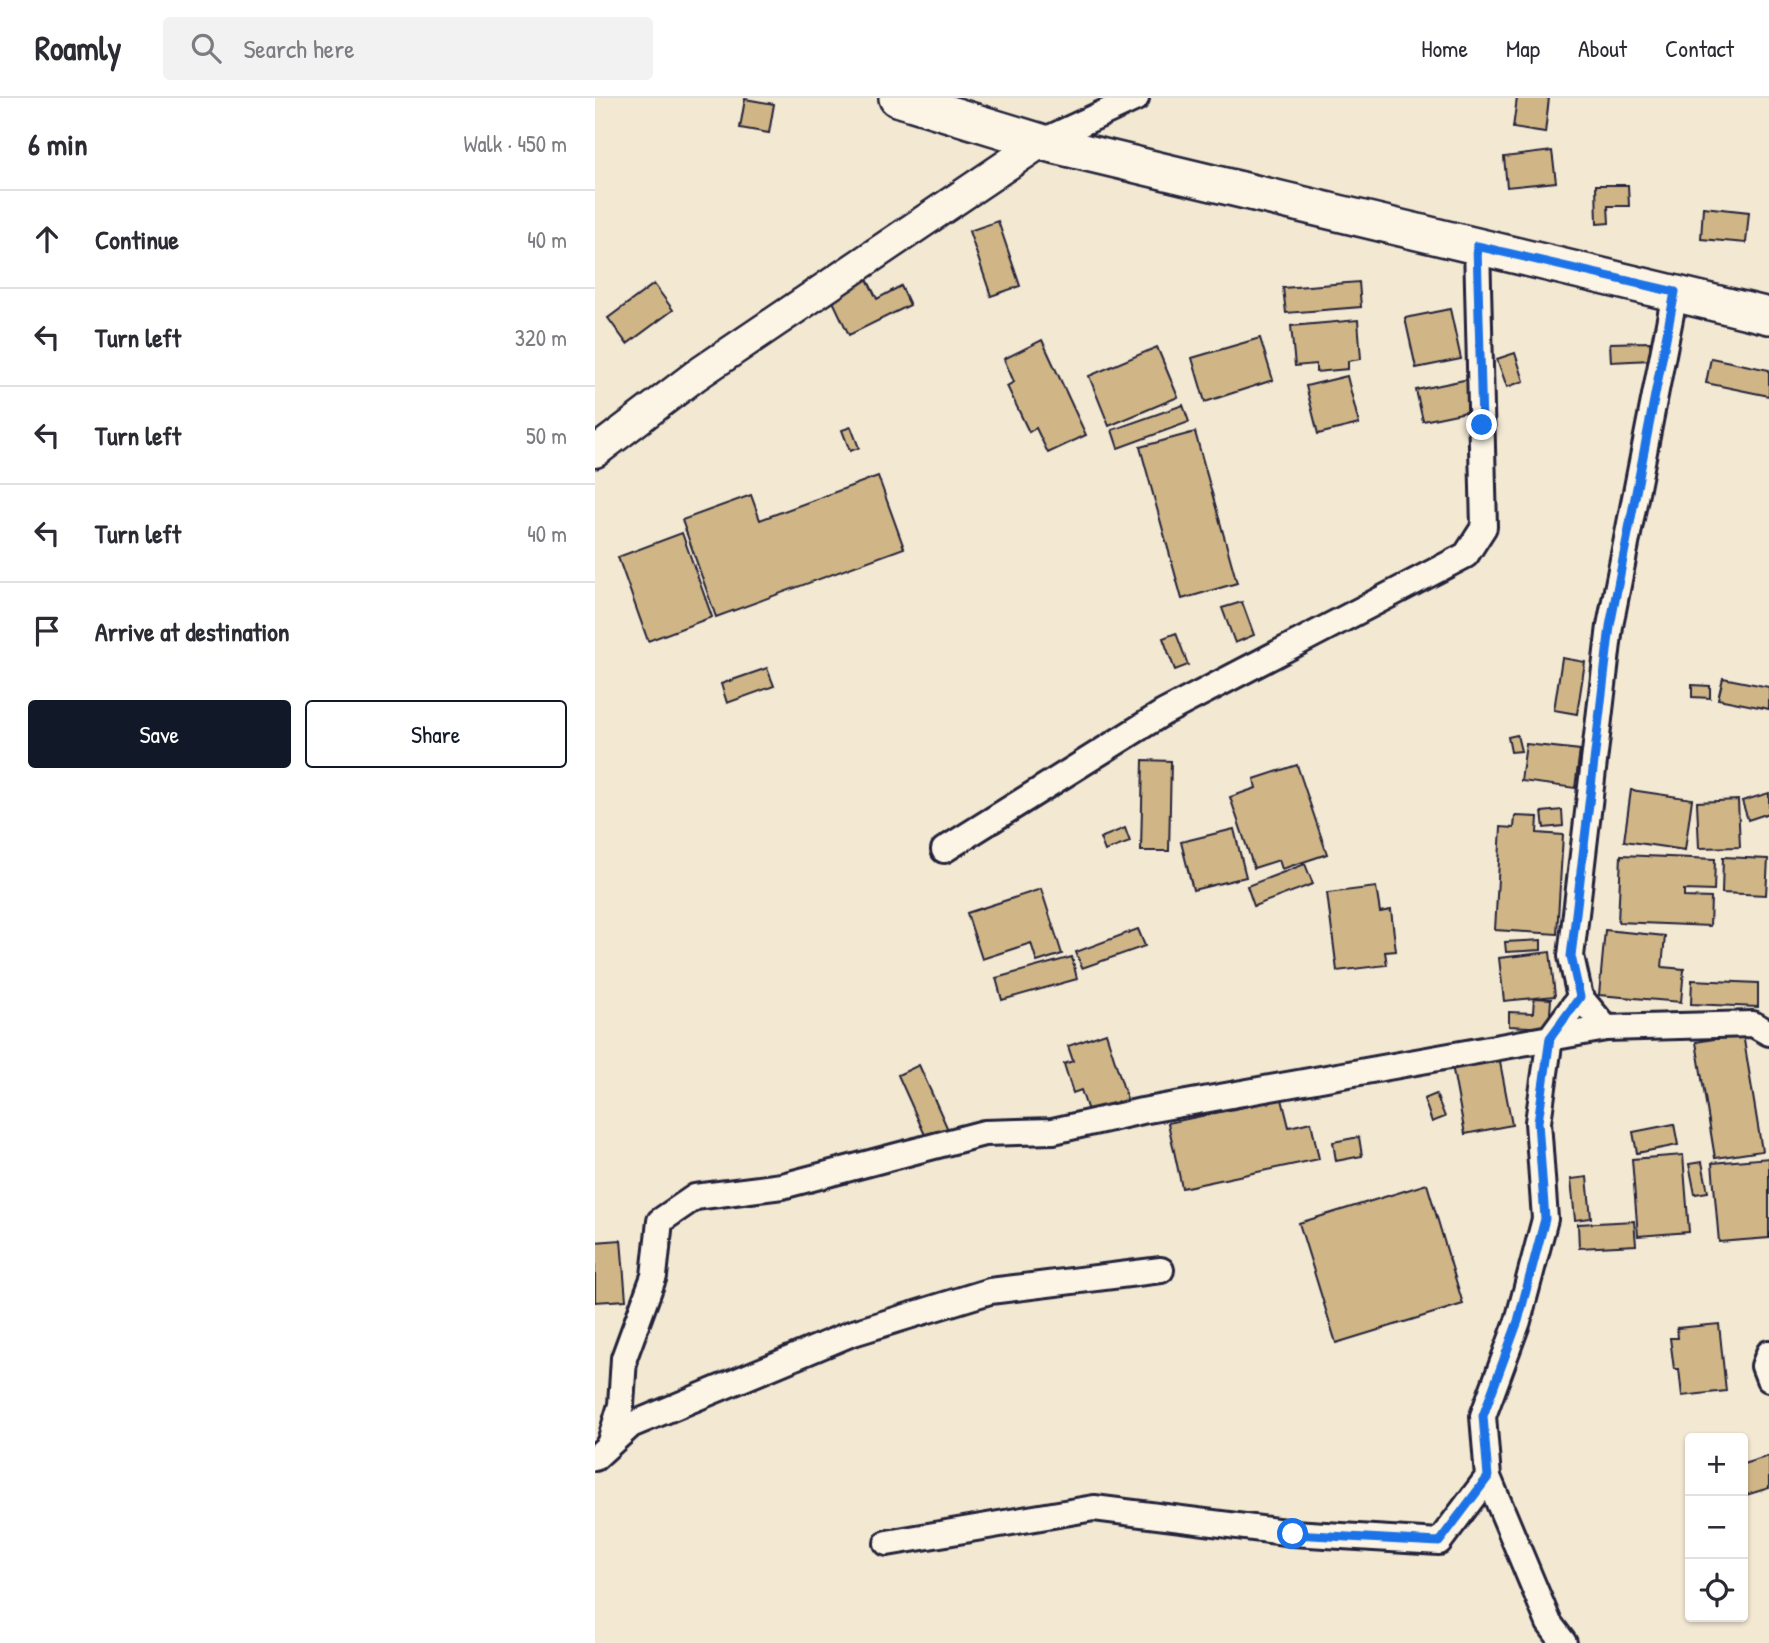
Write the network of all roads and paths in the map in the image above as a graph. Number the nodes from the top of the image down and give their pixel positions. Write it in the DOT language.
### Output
graph roads {
  1 [pos="897,98"];
  2 [pos="1136,98"];
  3 [pos="1041,142"];
  4 [pos="1477,246"];
  5 [pos="1675,292"];
  6 [pos="1769,316"];
  7 [pos="595,452"];
  8 [pos="944,850"];
  9 [pos="1580,997"];
  10 [pos="1764,1025"];
  11 [pos="1606,1027"];
  12 [pos="1550,1038"];
  13 [pos="1161,1270"];
  14 [pos="1769,1353"];
  15 [pos="1769,1379"];
  16 [pos="602,1451"];
  17 [pos="1488,1477"];
  18 [pos="887,1543"];
  19 [pos="1564,1643"];
  1 -- 3 [label="main road"];
  2 -- 3 [label="street"];
  3 -- 4 [label="main road"];
  3 -- 7 [label="street"];
  4 -- 5 [label="main road"];
  4 -- 8 [label="street"];
  5 -- 6 [label="main road"];
  5 -- 9 [label="street"];
  9 -- 11 [label="street"];
  9 -- 12 [label="street"];
  10 -- 11 [label="street"];
  11 -- 12 [label="street"];
  12 -- 16 [label="street"];
  12 -- 17 [label="street"];
  13 -- 16 [label="street"];
  14 -- 15 [label="street"];
  17 -- 18 [label="street"];
  17 -- 19 [label="street"];
}
